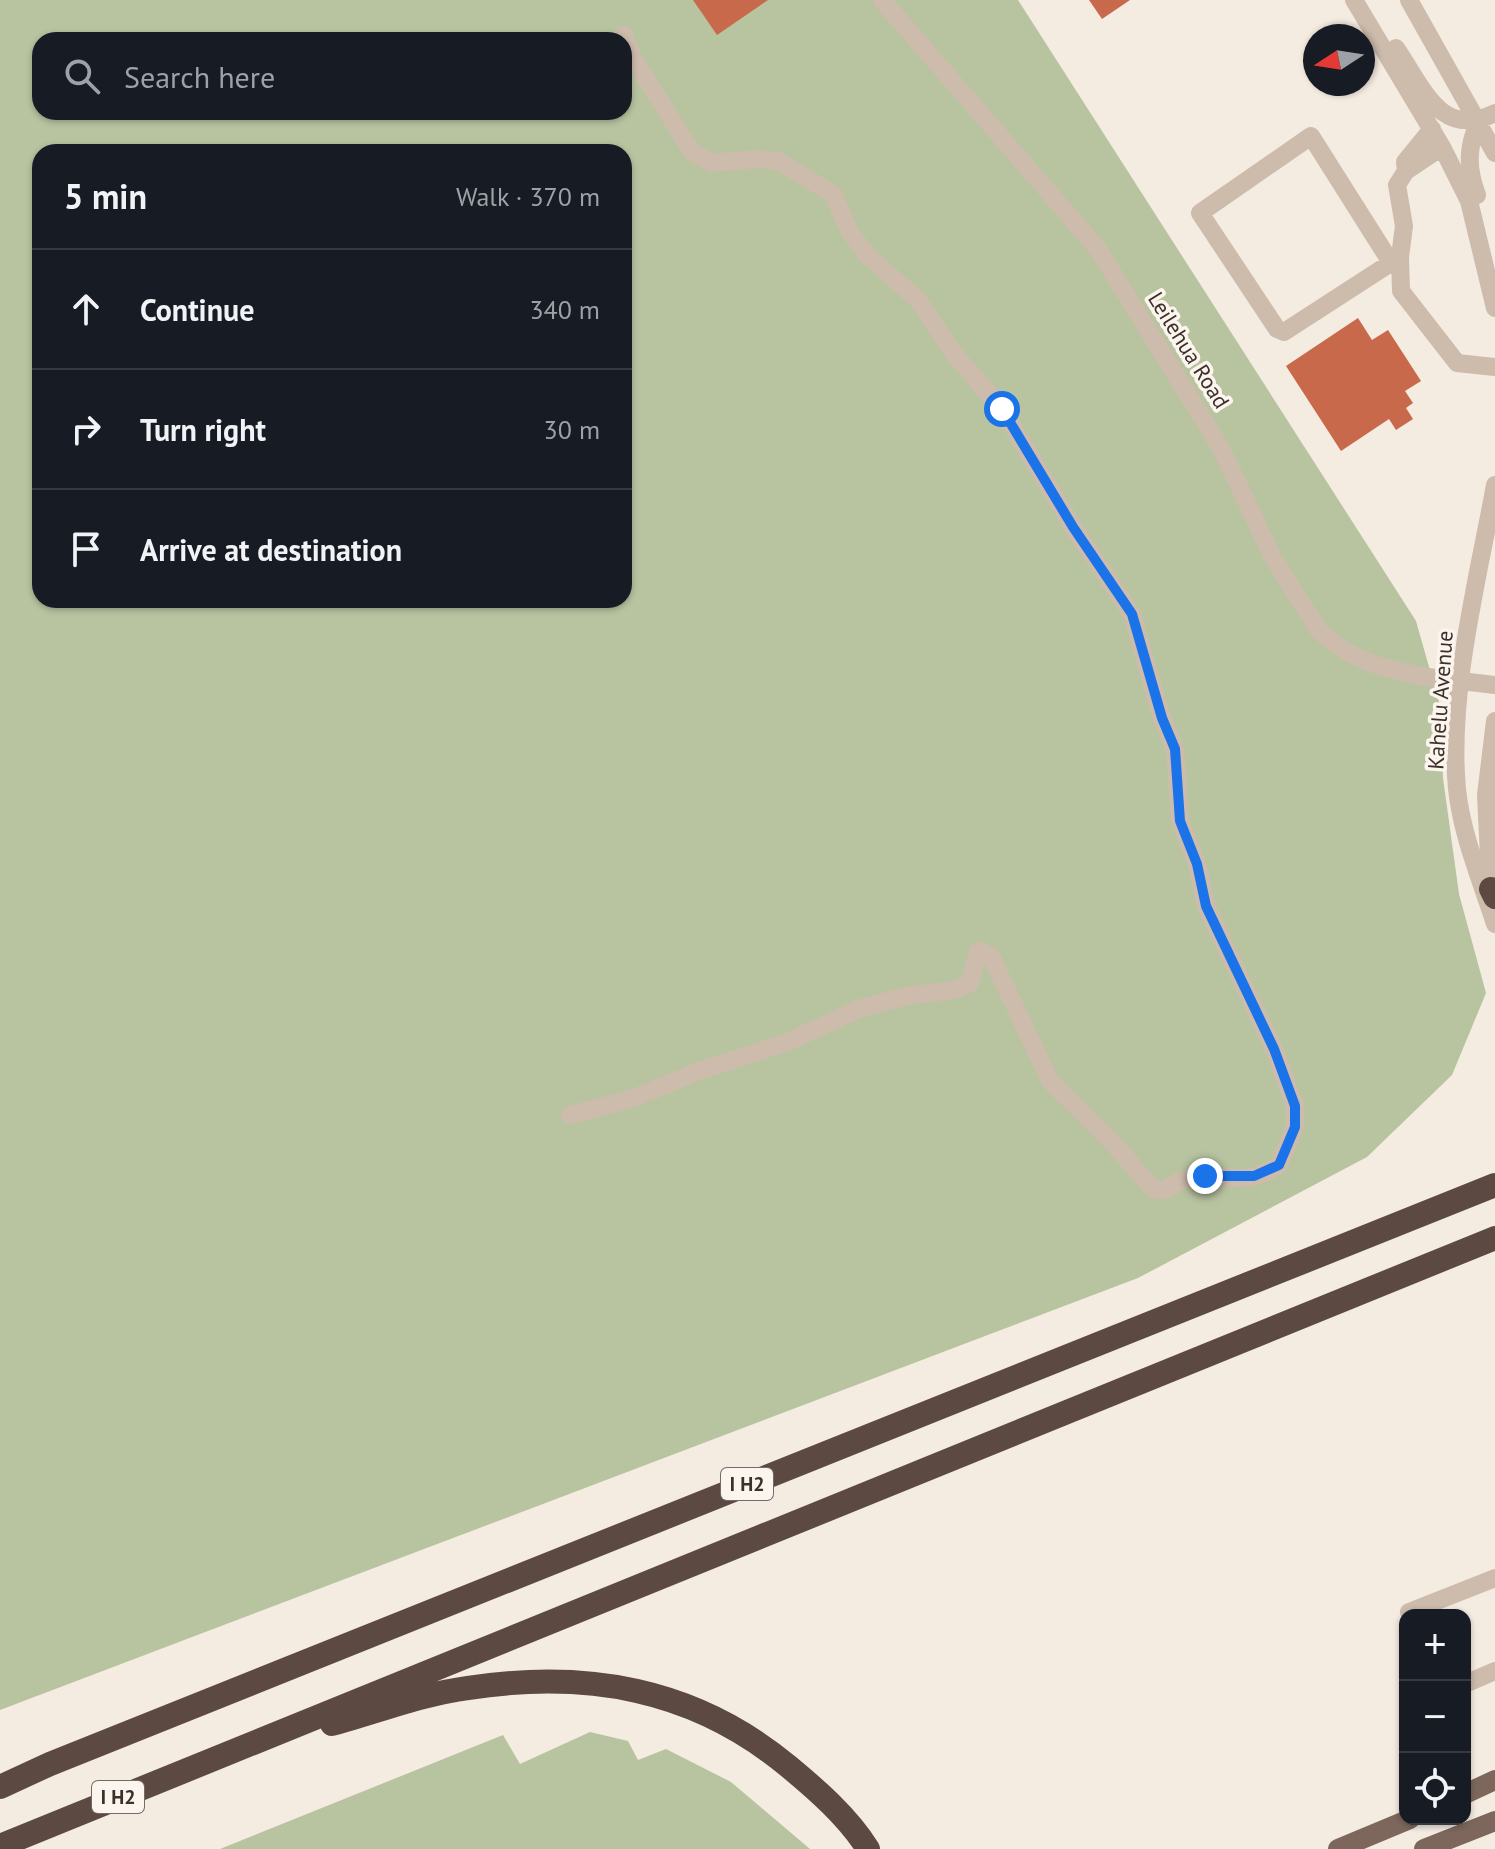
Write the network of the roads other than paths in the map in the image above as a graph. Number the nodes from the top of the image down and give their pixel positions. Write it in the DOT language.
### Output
graph roads {
  1 [pos="882,0"];
  2 [pos="1409,0"];
  3 [pos="1358,7"];
  4 [pos="632,55"];
  5 [pos="1487,117"];
  6 [pos="1432,129"];
  7 [pos="1442,147"];
  8 [pos="1495,153"];
  9 [pos="1406,171"];
  10 [pos="1395,259"];
  11 [pos="1491,280"];
  12 [pos="1495,308"];
  13 [pos="1495,367"];
  14 [pos="1495,485"];
  15 [pos="1462,682"];
  16 [pos="1495,685"];
  17 [pos="1495,721"];
  18 [pos="1493,906"];
  19 [pos="570,1115"];
  20 [pos="1495,1185"];
  21 [pos="1495,1238"];
  22 [pos="1495,1578"];
  23 [pos="1417,1609"];
  24 [pos="1495,1671"];
  25 [pos="1471,1681"];
  26 [pos="237,1748"];
  27 [pos="1495,1780"];
  28 [pos="0,1787"];
  29 [pos="1471,1791"];
  30 [pos="1495,1821"];
  31 [pos="1399,1824"];
  32 [pos="0,1846"];
  33 [pos="868,1849"];
  34 [pos="1338,1849"];
  35 [pos="1424,1849"];
  1 -- 15 [label="street, Leilehua Road"];
  2 -- 5 [label="street"];
  3 -- 5 [label="street"];
  3 -- 6 [label="street"];
  4 -- 19 [label="street"];
  5 -- 8 [label="street"];
  5 -- 11 [label="street"];
  6 -- 7 [label="street"];
  6 -- 9 [label="street"];
  7 -- 9 [label="street"];
  7 -- 11 [label="street"];
  9 -- 10 [label="street"];
  10 -- 10 [label="street"];
  10 -- 13 [label="street"];
  11 -- 12 [label="street"];
  14 -- 15 [label="street, Kahelu Avenue"];
  15 -- 16 [label="street, Leilehua Road"];
  15 -- 18 [label="street, Kahelu Avenue"];
  17 -- 18 [label="street, Kahelu Avenue"];
  20 -- 28 [label="highway, I H2"];
  21 -- 26 [label="highway, I H2"];
  22 -- 23 [label="street"];
  24 -- 25 [label="street"];
  26 -- 32 [label="highway, I H2"];
  26 -- 33 [label="highway"];
  27 -- 29 [label="main road"];
  30 -- 35 [label="main road"];
  31 -- 34 [label="main road"];
}
